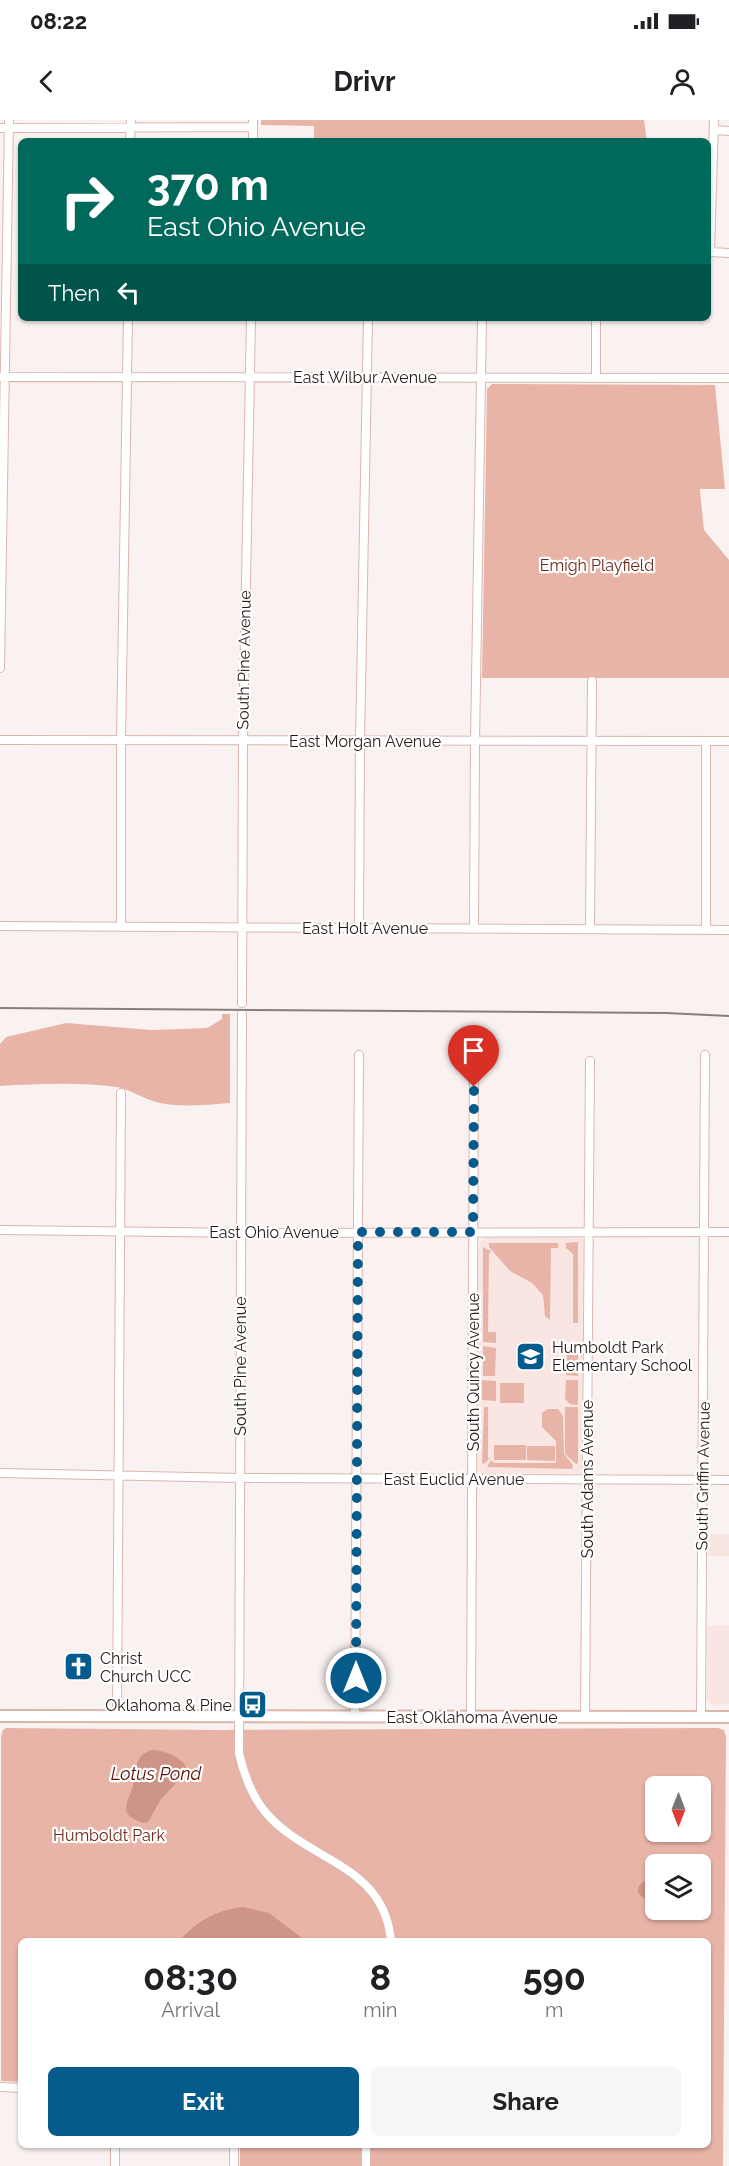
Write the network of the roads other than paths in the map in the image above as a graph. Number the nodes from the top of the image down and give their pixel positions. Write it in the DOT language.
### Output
graph roads {
  1 [pos="714,120"];
  2 [pos="9,124"];
  3 [pos="131,124"];
  4 [pos="253,124"];
  5 [pos="0,128"];
  6 [pos="714,130"];
  7 [pos="729,131"];
  8 [pos="711,222"];
  9 [pos="711,252"];
  10 [pos="729,253"];
  11 [pos="128,321"];
  12 [pos="251,321"];
  13 [pos="368,321"];
  14 [pos="482,321"];
  15 [pos="596,321"];
  16 [pos="3,377"];
  17 [pos="128,377"];
  18 [pos="250,377"];
  19 [pos="367,378"];
  20 [pos="481,378"];
  21 [pos="596,378"];
  22 [pos="729,378"];
  23 [pos="0,668"];
  24 [pos="592,681"];
  25 [pos="0,740"];
  26 [pos="121,740"];
  27 [pos="243,740"];
  28 [pos="360,741"];
  29 [pos="475,741"];
  30 [pos="591,741"];
  31 [pos="706,741"];
  32 [pos="729,741"];
  33 [pos="0,926"];
  34 [pos="122,927"];
  35 [pos="242,927"];
  36 [pos="359,928"];
  37 [pos="474,929"];
  38 [pos="590,929"];
  39 [pos="706,930"];
  40 [pos="729,930"];
  41 [pos="242,1003"];
  42 [pos="242,1014"];
  43 [pos="358,1055"];
  44 [pos="705,1055"];
  45 [pos="590,1061"];
  46 [pos="474,1064"];
  47 [pos="121,1093"];
  48 [pos="0,1230"];
  49 [pos="119,1231"];
  50 [pos="358,1232"];
  51 [pos="473,1232"];
  52 [pos="589,1232"];
  53 [pos="705,1232"];
  54 [pos="729,1232"];
  55 [pos="241,1233"];
  56 [pos="0,1473"];
  57 [pos="117,1475"];
  58 [pos="240,1478"];
  59 [pos="357,1479"];
  60 [pos="472,1479"];
  61 [pos="587,1479"];
  62 [pos="703,1480"];
  63 [pos="729,1480"];
  64 [pos="0,1716"];
  65 [pos="117,1717"];
  66 [pos="238,1717"];
  67 [pos="355,1717"];
  68 [pos="471,1717"];
  69 [pos="585,1717"];
  70 [pos="701,1717"];
  71 [pos="729,1717"];
  72 [pos="390,1938"];
  73 [pos="0,2087"];
  74 [pos="18,2088"];
  75 [pos="115,2148"];
  76 [pos="234,2148"];
  77 [pos="366,2148"];
  78 [pos="115,2166"];
  79 [pos="234,2166"];
  80 [pos="366,2166"];
  1 -- 6 [label="street"];
  2 -- 3 [label="street"];
  2 -- 5 [label="street"];
  2 -- 16 [label="street"];
  3 -- 4 [label="street"];
  6 -- 7 [label="street"];
  6 -- 8 [label="street"];
  9 -- 10 [label="street"];
  11 -- 17 [label="street"];
  12 -- 18 [label="street, South Pine Avenue"];
  13 -- 19 [label="street"];
  14 -- 20 [label="street"];
  15 -- 21 [label="street"];
  16 -- 17 [label="street, East Wilbur Avenue"];
  16 -- 23 [label="street"];
  17 -- 18 [label="street, East Wilbur Avenue"];
  17 -- 26 [label="street"];
  18 -- 19 [label="street, East Wilbur Avenue"];
  18 -- 27 [label="street, South Pine Avenue"];
  19 -- 20 [label="street, East Wilbur Avenue"];
  19 -- 28 [label="street"];
  20 -- 21 [label="street, East Wilbur Avenue"];
  20 -- 29 [label="street"];
  21 -- 22 [label="street, East Wilbur Avenue"];
  24 -- 30 [label="street"];
  25 -- 26 [label="street, East Morgan Avenue"];
  26 -- 27 [label="street, East Morgan Avenue"];
  26 -- 34 [label="street"];
  27 -- 28 [label="street, East Morgan Avenue"];
  27 -- 35 [label="street, South Pine Avenue"];
  28 -- 29 [label="street, East Morgan Avenue"];
  28 -- 36 [label="street"];
  29 -- 30 [label="street, East Morgan Avenue"];
  29 -- 37 [label="street"];
  30 -- 31 [label="street, East Morgan Avenue"];
  30 -- 38 [label="street"];
  31 -- 32 [label="street, East Morgan Avenue"];
  31 -- 39 [label="street"];
  33 -- 34 [label="street, East Holt Avenue"];
  34 -- 35 [label="street, East Holt Avenue"];
  35 -- 36 [label="street, East Holt Avenue"];
  35 -- 41 [label="street, South Pine Avenue"];
  36 -- 37 [label="street, East Holt Avenue"];
  37 -- 38 [label="street, East Holt Avenue"];
  38 -- 39 [label="street, East Holt Avenue"];
  39 -- 40 [label="street, East Holt Avenue"];
  42 -- 55 [label="street, South Pine Avenue"];
  43 -- 50 [label="street"];
  44 -- 53 [label="street, South Griffin Avenue"];
  45 -- 52 [label="street, South Adams Avenue"];
  46 -- 51 [label="street, South Quincy Avenue"];
  47 -- 49 [label="street"];
  48 -- 49 [label="street, East Ohio Avenue"];
  49 -- 55 [label="street, East Ohio Avenue"];
  49 -- 57 [label="street"];
  50 -- 51 [label="street, East Ohio Avenue"];
  50 -- 55 [label="street, East Ohio Avenue"];
  50 -- 59 [label="street"];
  51 -- 52 [label="street, East Ohio Avenue"];
  51 -- 60 [label="street, South Quincy Avenue"];
  52 -- 53 [label="street, East Ohio Avenue"];
  52 -- 61 [label="street, South Adams Avenue"];
  53 -- 54 [label="street, East Ohio Avenue"];
  53 -- 62 [label="street, South Griffin Avenue"];
  55 -- 58 [label="street, South Pine Avenue"];
  56 -- 57 [label="street, East Euclid Avenue"];
  57 -- 58 [label="street, East Euclid Avenue"];
  57 -- 65 [label="street"];
  58 -- 59 [label="street, East Euclid Avenue"];
  58 -- 66 [label="street, South Pine Avenue"];
  59 -- 60 [label="street, East Euclid Avenue"];
  59 -- 67 [label="street"];
  60 -- 61 [label="street, East Euclid Avenue"];
  60 -- 68 [label="street, South Quincy Avenue"];
  61 -- 62 [label="street, East Euclid Avenue"];
  61 -- 69 [label="street, South Adams Avenue"];
  62 -- 63 [label="street, East Euclid Avenue"];
  62 -- 70 [label="street, South Griffin Avenue"];
  64 -- 65 [label="main road, East Oklahoma Avenue"];
  65 -- 66 [label="main road, East Oklahoma Avenue"];
  66 -- 67 [label="main road, East Oklahoma Avenue"];
  66 -- 72 [label="street, South Pine Avenue"];
  67 -- 68 [label="main road, East Oklahoma Avenue"];
  68 -- 69 [label="main road, East Oklahoma Avenue"];
  69 -- 70 [label="main road, East Oklahoma Avenue"];
  70 -- 71 [label="main road, East Oklahoma Avenue"];
  73 -- 74 [label="street"];
  75 -- 78 [label="street"];
  76 -- 79 [label="street"];
  77 -- 80 [label="street"];
}
